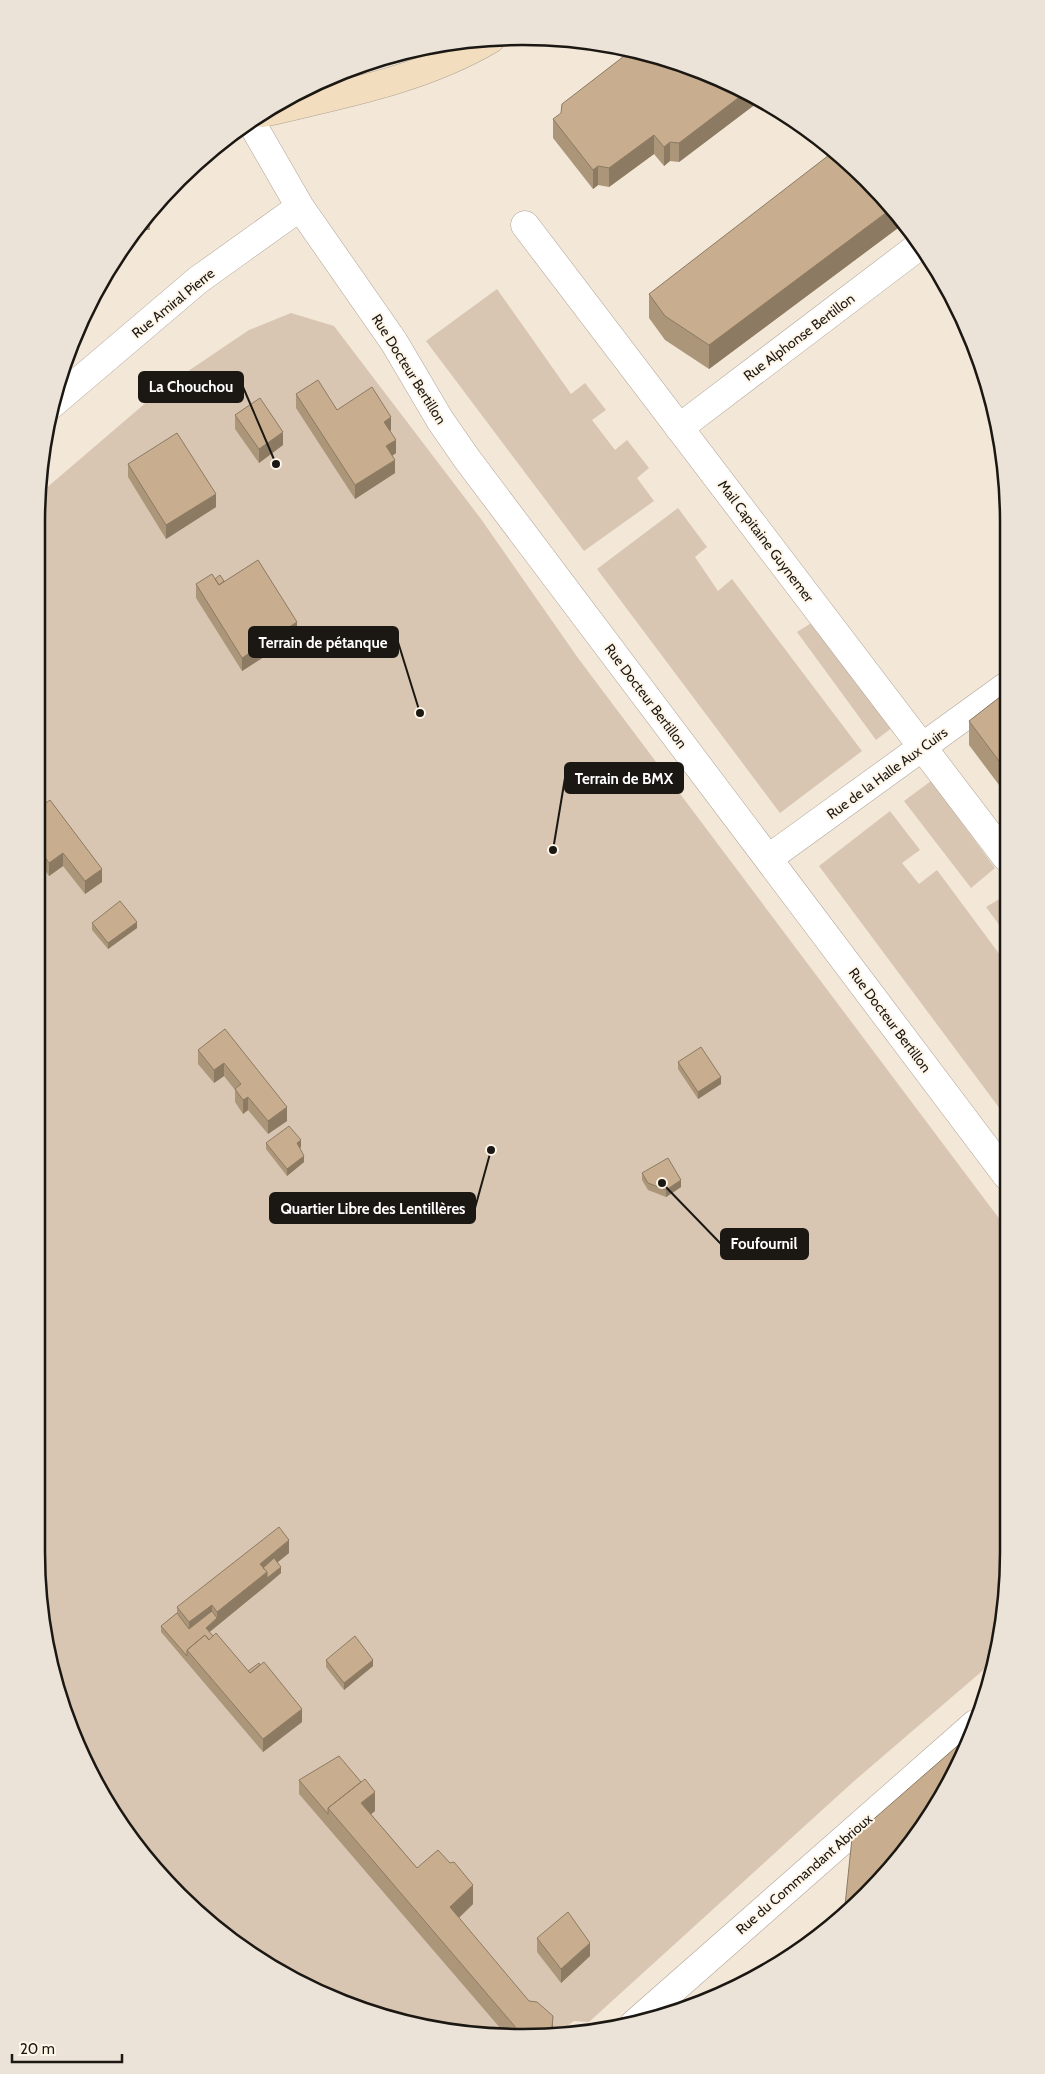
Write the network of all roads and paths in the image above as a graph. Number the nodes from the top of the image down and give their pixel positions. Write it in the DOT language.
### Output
graph roads {
  1 [pos="471,48"];
  2 [pos="289,106"];
  3 [pos="254,127"];
  4 [pos="300,207"];
  5 [pos="525,226"];
  6 [pos="915,250"];
  7 [pos="62,396"];
  8 [pos="679,428"];
  9 [pos="1000,691"];
  10 [pos="922,747"];
  11 [pos="1000,849"];
  12 [pos="768,858"];
  13 [pos="1000,1167"];
  14 [pos="964,1734"];
  15 [pos="647,2013"];
  1 -- 2 [label="street"];
  3 -- 4 [label="street, Rue Docteur Bertillon"];
  4 -- 7 [label="street, Rue Amiral Pierre"];
  4 -- 12 [label="street, Rue Docteur Bertillon"];
  5 -- 8 [label="street, Mail Capitaine Guynemer"];
  6 -- 8 [label="street, Rue Alphonse Bertillon"];
  8 -- 10 [label="street, Mail Capitaine Guynemer"];
  9 -- 10 [label="street, Rue de la Halle Aux Cuirs"];
  10 -- 11 [label="street, Mail Capitaine Guynemer"];
  10 -- 12 [label="street, Rue de la Halle Aux Cuirs"];
  12 -- 13 [label="street, Rue Docteur Bertillon"];
  14 -- 15 [label="street, Rue du Commandant Abrioux"];
}
